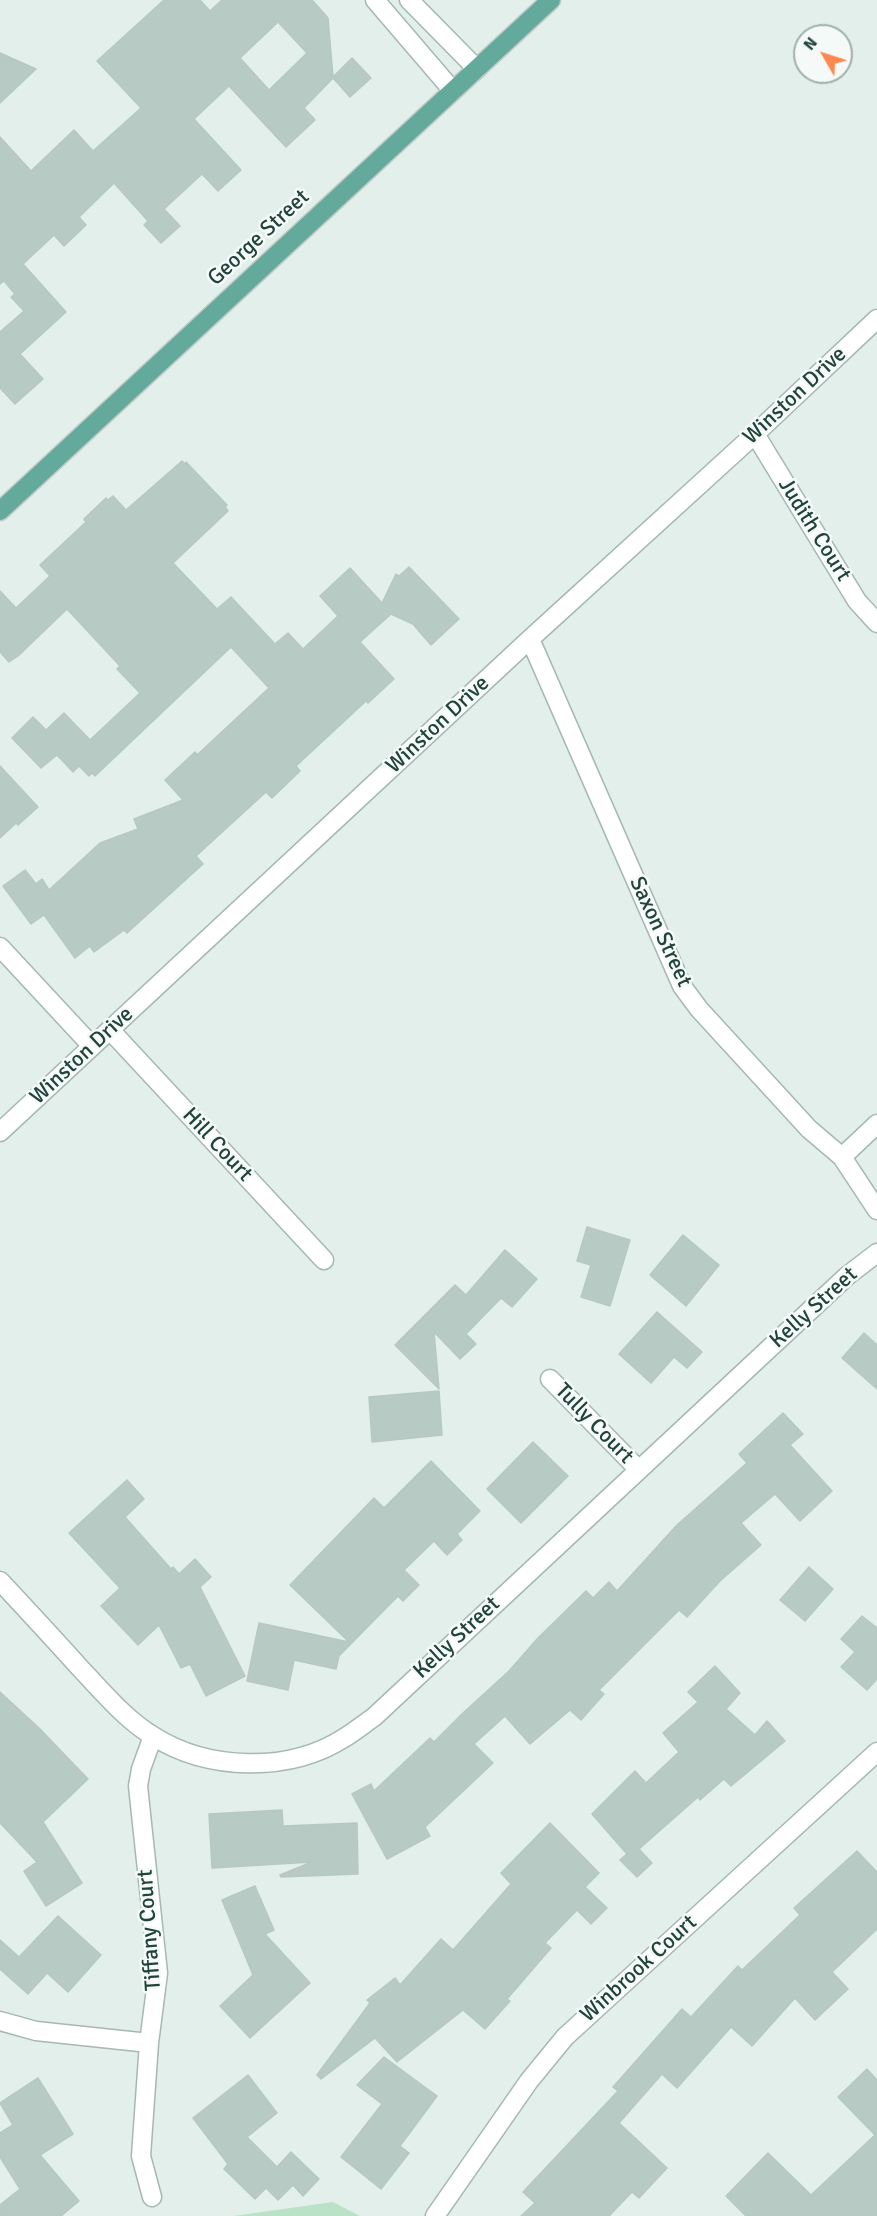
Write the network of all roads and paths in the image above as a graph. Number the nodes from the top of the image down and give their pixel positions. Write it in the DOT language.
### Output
graph roads {
  1 [pos="375,0"];
  2 [pos="409,0"];
  3 [pos="551,0"];
  4 [pos="477,69"];
  5 [pos="453,91"];
  6 [pos="877,319"];
  7 [pos="755,434"];
  8 [pos="0,511"];
  9 [pos="877,622"];
  10 [pos="530,639"];
  11 [pos="0,947"];
  12 [pos="110,1030"];
  13 [pos="92,1046"];
  14 [pos="877,1124"];
  15 [pos="0,1132"];
  16 [pos="842,1156"];
  17 [pos="877,1210"];
  18 [pos="877,1253"];
  19 [pos="324,1260"];
  20 [pos="550,1378"];
  21 [pos="638,1469"];
  22 [pos="0,1581"];
  23 [pos="153,1736"];
  24 [pos="877,1752"];
  25 [pos="0,2021"];
  26 [pos="149,2043"];
  27 [pos="152,2197"];
  28 [pos="435,2216"];
  1 -- 5 [label="street"];
  2 -- 4 [label="street"];
  3 -- 4 [label="main road, George Street"];
  4 -- 5 [label="main road, George Street"];
  5 -- 8 [label="main road, George Street"];
  6 -- 7 [label="street, Winston Drive"];
  7 -- 9 [label="street, Judith Court"];
  7 -- 10 [label="street, Winston Drive"];
  10 -- 12 [label="street, Winston Drive"];
  10 -- 16 [label="street, Saxon Street"];
  11 -- 13 [label="street"];
  12 -- 13 [label="street, Winston Drive"];
  12 -- 19 [label="street, Hill Court"];
  13 -- 15 [label="street, Winston Drive"];
  14 -- 16 [label="street"];
  16 -- 17 [label="street, Saxon Street"];
  18 -- 21 [label="street, Kelly Street"];
  20 -- 21 [label="street, Tully Court"];
  21 -- 23 [label="street, Kelly Street"];
  22 -- 23 [label="street, Kelly Street"];
  23 -- 26 [label="street, Tiffany Court"];
  24 -- 28 [label="street, Winbrook Court"];
  25 -- 26 [label="street"];
  26 -- 27 [label="street, Tiffany Court"];
}
